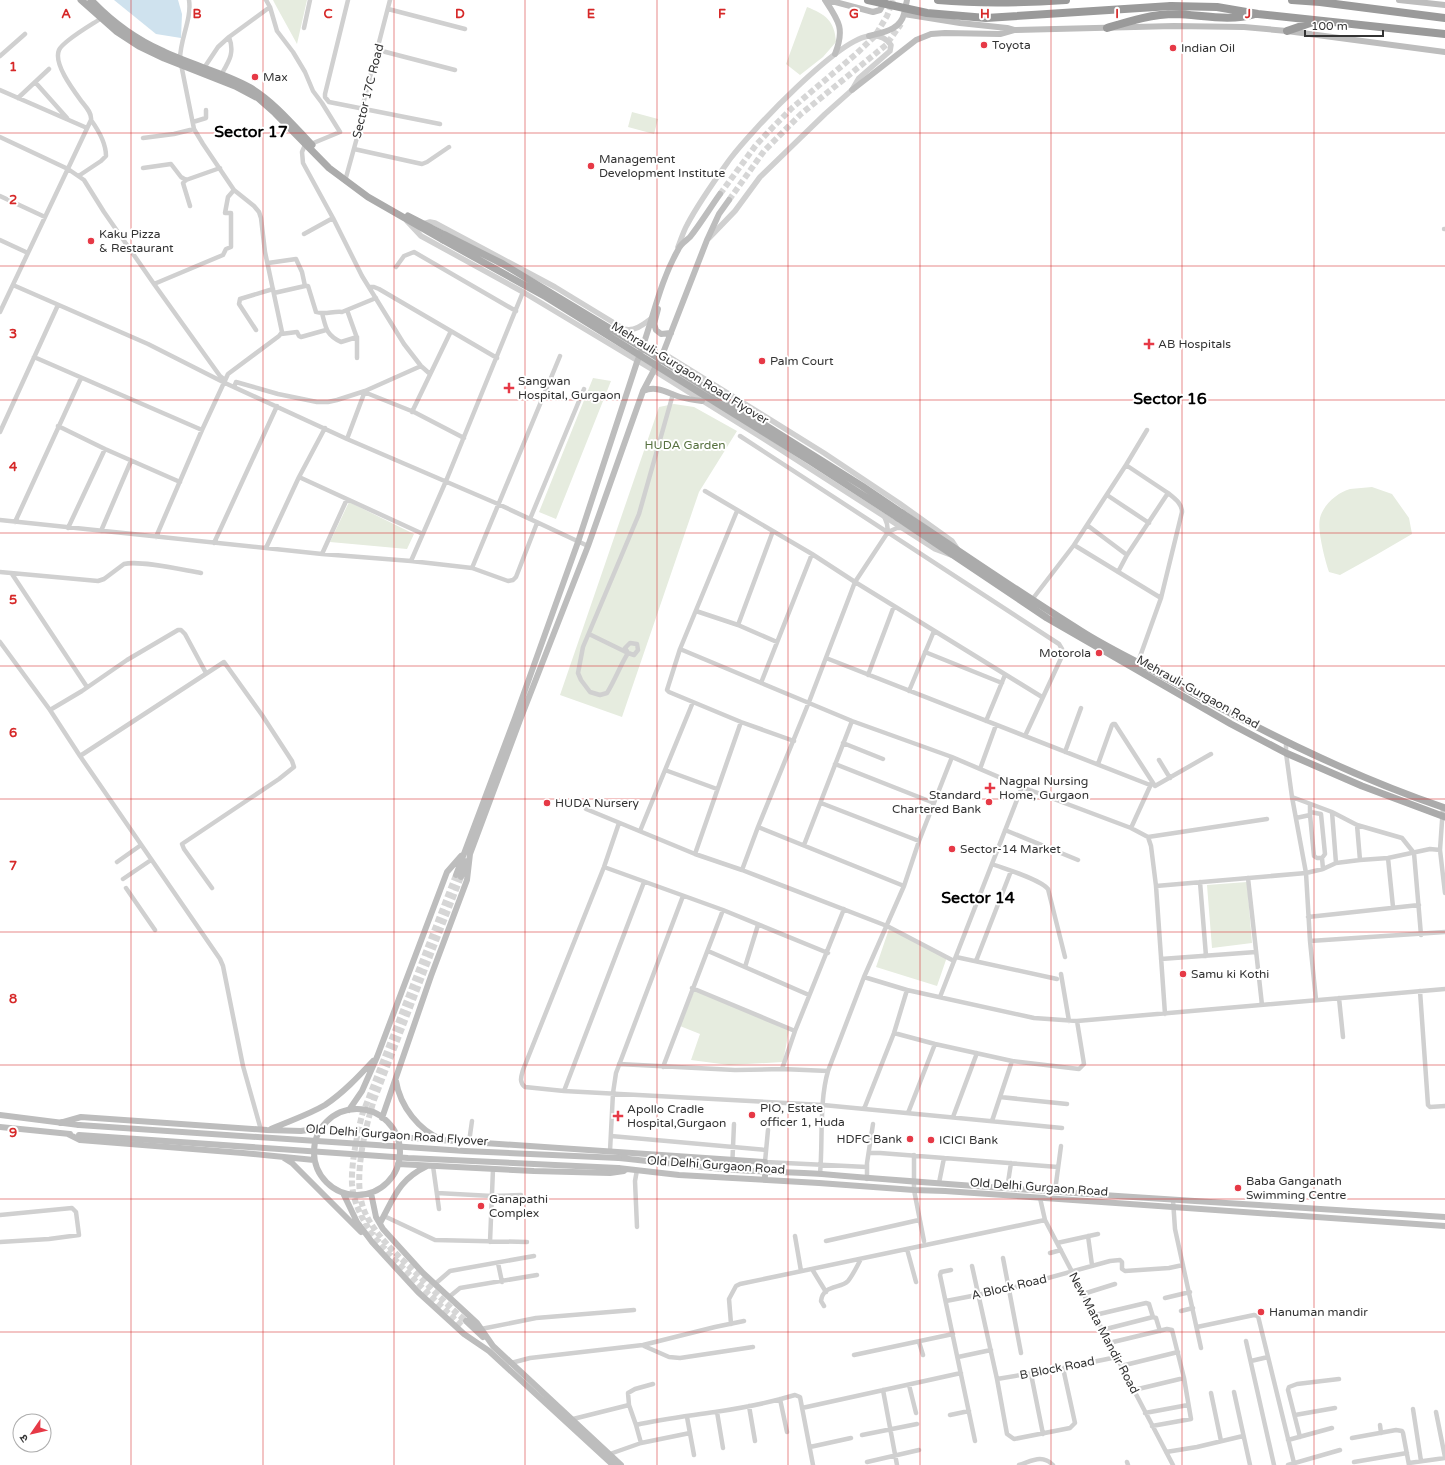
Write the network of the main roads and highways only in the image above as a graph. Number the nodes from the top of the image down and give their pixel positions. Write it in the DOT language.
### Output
graph roads {
  1 [pos="81,0"];
  2 [pos="91,0"];
  3 [pos="824,0"];
  4 [pos="828,0"];
  5 [pos="868,0"];
  6 [pos="886,0"];
  7 [pos="908,0"];
  8 [pos="938,0"];
  9 [pos="1066,0"];
  10 [pos="1292,0"];
  11 [pos="1400,0"];
  12 [pos="1318,1"];
  13 [pos="1445,5"];
  14 [pos="904,14"];
  15 [pos="1258,14"];
  16 [pos="1445,18"];
  17 [pos="1319,20"];
  18 [pos="1107,28"];
  19 [pos="1014,30"];
  20 [pos="1287,32"];
  21 [pos="1445,34"];
  22 [pos="870,36"];
  23 [pos="1445,52"];
  24 [pos="835,54"];
  25 [pos="180,62"];
  26 [pos="852,90"];
  27 [pos="308,144"];
  28 [pos="346,178"];
  29 [pos="720,194"];
  30 [pos="728,200"];
  31 [pos="444,238"];
  32 [pos="663,283"];
  33 [pos="671,333"];
  34 [pos="643,391"];
  35 [pos="702,401"];
  36 [pos="957,554"];
  37 [pos="1137,666"];
  38 [pos="1444,808"];
  39 [pos="1443,816"];
  40 [pos="467,852"];
  41 [pos="458,876"];
  42 [pos="377,1057"];
  43 [pos="396,1079"];
  44 [pos="349,1110"];
  45 [pos="0,1115"];
  46 [pos="382,1118"];
  47 [pos="60,1123"];
  48 [pos="0,1127"];
  49 [pos="321,1128"];
  50 [pos="264,1130"];
  51 [pos="68,1134"];
  52 [pos="397,1137"];
  53 [pos="448,1141"];
  54 [pos="282,1157"];
  55 [pos="314,1160"];
  56 [pos="398,1164"];
  57 [pos="431,1166"];
  58 [pos="634,1170"];
  59 [pos="732,1170"];
  60 [pos="765,1172"];
  61 [pos="765,1180"];
  62 [pos="342,1193"];
  63 [pos="371,1193"];
  64 [pos="1173,1203"];
  65 [pos="1445,1217"];
  66 [pos="380,1223"];
  67 [pos="1445,1226"];
  68 [pos="372,1242"];
  69 [pos="464,1324"];
  70 [pos="491,1348"];
  71 [pos="607,1455"];
  72 [pos="613,1465"];
  73 [pos="621,1465"];
  1 -- 25 [label="main road"];
  2 -- 25 [label="main road"];
  3 -- 24 [label="main road"];
  4 -- 6 [label="main road"];
  5 -- 15 [label="highway, bridge"];
  7 -- 14 [label="main road"];
  8 -- 9 [label="highway"];
  10 -- 12 [label="highway"];
  11 -- 13 [label="main road"];
  12 -- 16 [label="highway"];
  14 -- 19 [label="main road"];
  14 -- 22 [label="main road"];
  15 -- 17 [label="highway"];
  15 -- 18 [label="highway"];
  17 -- 20 [label="highway"];
  17 -- 21 [label="highway"];
  18 -- 19 [label="main road"];
  18 -- 20 [label="main road"];
  19 -- 26 [label="main road"];
  20 -- 23 [label="main road"];
  25 -- 27 [label="main road"];
  25 -- 27 [label="main road"];
  27 -- 28 [label="main road"];
  28 -- 31 [label="main road, Mehrauli-Gurgaon Road Flyover"];
  28 -- 31 [label="main road, Mehrauli-Gurgaon Road Flyover"];
  29 -- 32 [label="main road"];
  30 -- 33 [label="main road"];
  31 -- 36 [label="main road, Mehrauli-Gurgaon Road Flyover, bridge"];
  32 -- 33 [label="main road"];
  32 -- 40 [label="main road"];
  33 -- 34 [label="main road"];
  34 -- 35 [label="main road"];
  34 -- 40 [label="main road"];
  36 -- 37 [label="main road, Mehrauli-Gurgaon Road"];
  37 -- 38 [label="main road, Mehrauli-Gurgaon Road"];
  37 -- 39 [label="main road, Mehrauli-Gurgaon Road"];
  40 -- 41 [label="main road"];
  40 -- 42 [label="main road"];
  40 -- 43 [label="main road"];
  42 -- 44 [label="main road"];
  42 -- 50 [label="main road"];
  43 -- 46 [label="main road"];
  43 -- 53 [label="main road"];
  44 -- 46 [label="main road"];
  44 -- 49 [label="main road"];
  45 -- 47 [label="main road"];
  46 -- 52 [label="main road"];
  47 -- 50 [label="main road"];
  47 -- 59 [label="main road, Old Delhi Gurgaon Road Flyover, bridge"];
  48 -- 51 [label="main road"];
  49 -- 50 [label="main road"];
  49 -- 55 [label="main road"];
  51 -- 54 [label="main road"];
  51 -- 58 [label="main road, Old Delhi Gurgaon Road Flyover, bridge"];
  52 -- 53 [label="main road"];
  52 -- 56 [label="main road"];
  53 -- 60 [label="main road"];
  54 -- 55 [label="main road"];
  54 -- 68 [label="main road"];
  55 -- 62 [label="main road"];
  56 -- 57 [label="main road"];
  56 -- 63 [label="main road"];
  57 -- 58 [label="main road"];
  57 -- 66 [label="main road"];
  58 -- 61 [label="main road, Old Delhi Gurgaon Road"];
  59 -- 60 [label="main road, Old Delhi Gurgaon Road"];
  60 -- 61 [label="main road"];
  60 -- 64 [label="main road, Old Delhi Gurgaon Road"];
  61 -- 64 [label="main road, Old Delhi Gurgaon Road"];
  62 -- 63 [label="main road"];
  62 -- 68 [label="main road"];
  63 -- 66 [label="main road"];
  64 -- 65 [label="main road, Old Delhi Gurgaon Road"];
  64 -- 67 [label="main road, Old Delhi Gurgaon Road"];
  66 -- 70 [label="main road"];
  68 -- 70 [label="main road"];
  69 -- 70 [label="main road"];
  70 -- 71 [label="main road"];
  70 -- 71 [label="main road"];
  71 -- 72 [label="main road"];
  71 -- 73 [label="main road"];
}
